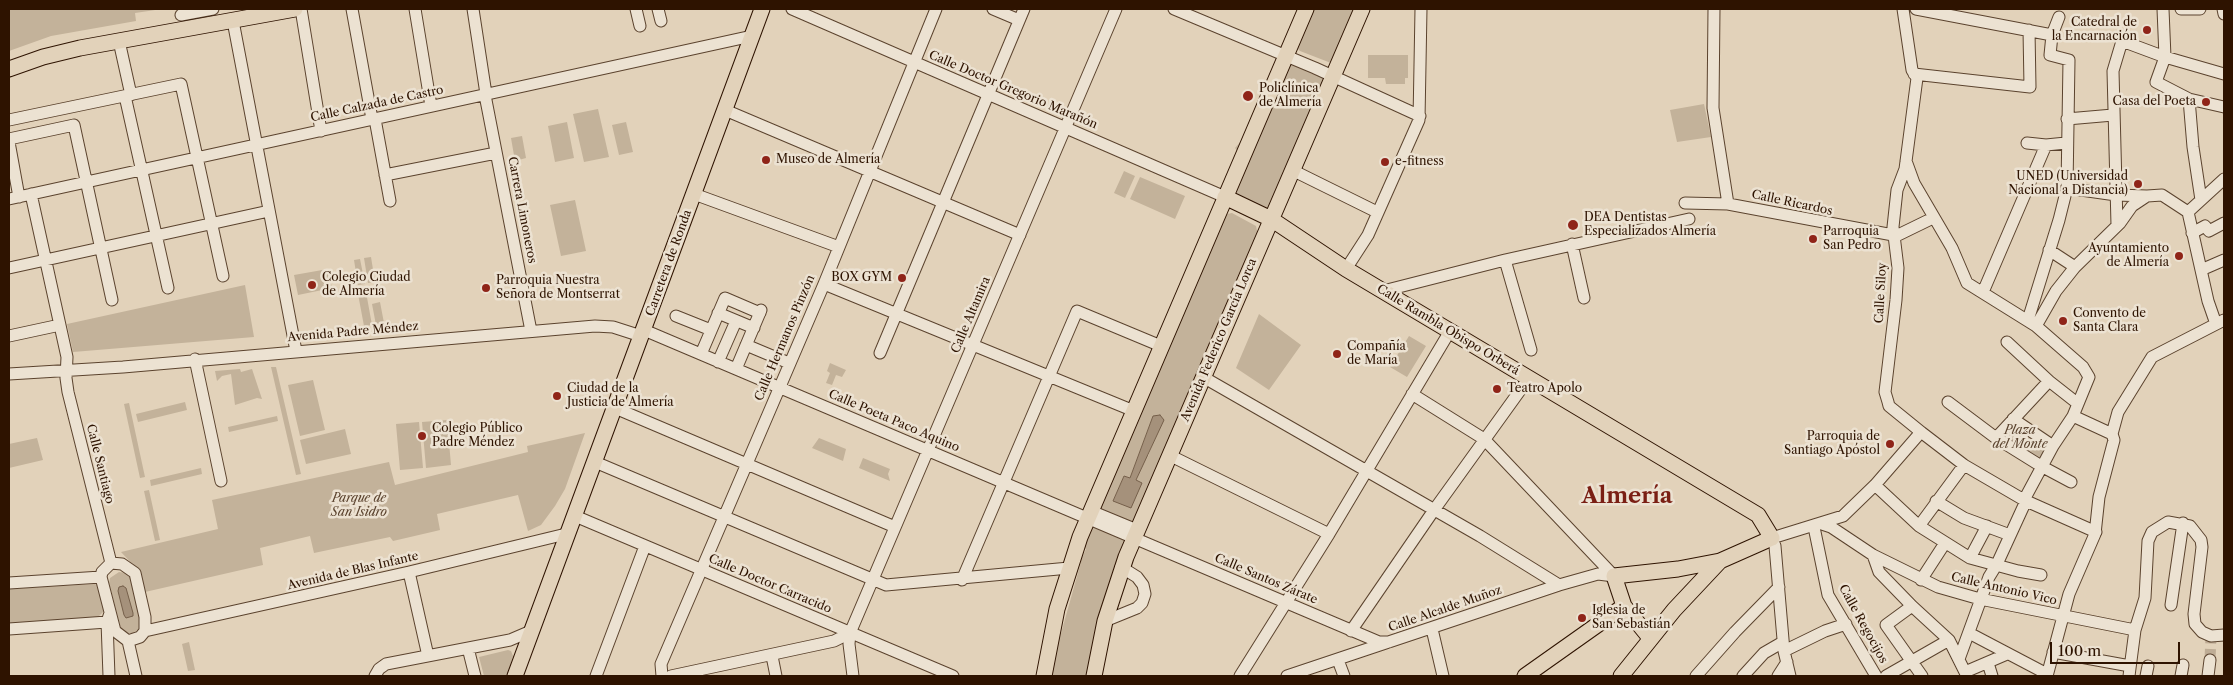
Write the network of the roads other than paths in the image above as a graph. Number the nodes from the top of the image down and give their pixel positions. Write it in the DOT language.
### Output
graph roads {
  1 [pos="214,9"];
  2 [pos="251,9"];
  3 [pos="295,9"];
  4 [pos="301,9"];
  5 [pos="352,9"];
  6 [pos="415,9"];
  7 [pos="473,9"];
  8 [pos="636,9"];
  9 [pos="658,9"];
  10 [pos="762,9"];
  11 [pos="792,9"];
  12 [pos="936,9"];
  13 [pos="993,9"];
  14 [pos="1024,9"];
  15 [pos="1116,9"];
  16 [pos="1174,9"];
  17 [pos="1306,9"];
  18 [pos="1362,9"];
  19 [pos="1421,9"];
  20 [pos="1714,9"];
  21 [pos="1903,9"];
  22 [pos="1916,9"];
  23 [pos="2163,9"];
  24 [pos="2181,9"];
  25 [pos="2198,9"];
  26 [pos="2223,9"];
  27 [pos="2224,14"];
  28 [pos="181,15"];
  29 [pos="2059,17"];
  30 [pos="1019,20"];
  31 [pos="233,21"];
  32 [pos="661,21"];
  33 [pos="640,26"];
  34 [pos="2029,30"];
  35 [pos="2052,35"];
  36 [pos="752,36"];
  37 [pos="119,41"];
  38 [pos="1286,56"];
  39 [pos="2165,57"];
  40 [pos="9,60"];
  41 [pos="913,63"];
  42 [pos="9,69"];
  43 [pos="1914,74"];
  44 [pos="2224,74"];
  45 [pos="1332,76"];
  46 [pos="486,94"];
  47 [pos="989,94"];
  48 [pos="128,96"];
  49 [pos="2189,100"];
  50 [pos="431,106"];
  51 [pos="2224,107"];
  52 [pos="70,108"];
  53 [pos="725,110"];
  54 [pos="1415,114"];
  55 [pos="2113,115"];
  56 [pos="374,119"];
  57 [pos="2067,119"];
  58 [pos="9,120"];
  59 [pos="74,125"];
  60 [pos="1066,127"];
  61 [pos="321,130"];
  62 [pos="9,141"];
  63 [pos="2027,143"];
  64 [pos="2066,143"];
  65 [pos="257,145"];
  66 [pos="2046,145"];
  67 [pos="496,153"];
  68 [pos="1906,156"];
  69 [pos="197,158"];
  70 [pos="142,170"];
  71 [pos="1292,170"];
  72 [pos="870,171"];
  73 [pos="385,175"];
  74 [pos="2224,179"];
  75 [pos="86,182"];
  76 [pos="2067,188"];
  77 [pos="31,194"];
  78 [pos="694,194"];
  79 [pos="2116,195"];
  80 [pos="1225,196"];
  81 [pos="2147,196"];
  82 [pos="14,198"];
  83 [pos="2201,200"];
  84 [pos="390,201"];
  85 [pos="943,202"];
  86 [pos="1685,202"];
  87 [pos="1728,204"];
  88 [pos="269,211"];
  89 [pos="1377,212"];
  90 [pos="2188,212"];
  91 [pos="1933,218"];
  92 [pos="1271,219"];
  93 [pos="1689,219"];
  94 [pos="2224,223"];
  95 [pos="212,224"];
  96 [pos="2117,225"];
  97 [pos="2192,233"];
  98 [pos="1020,235"];
  99 [pos="156,236"];
  100 [pos="1894,236"];
  101 [pos="1572,244"];
  102 [pos="839,247"];
  103 [pos="101,248"];
  104 [pos="2049,250"];
  105 [pos="45,260"];
  106 [pos="1505,260"];
  107 [pos="2224,260"];
  108 [pos="9,268"];
  109 [pos="2075,268"];
  110 [pos="1346,269"];
  111 [pos="2201,270"];
  112 [pos="223,276"];
  113 [pos="824,284"];
  114 [pos="168,288"];
  115 [pos="1383,291"];
  116 [pos="1983,292"];
  117 [pos="1584,298"];
  118 [pos="112,300"];
  119 [pos="718,313"];
  120 [pos="897,314"];
  121 [pos="676,316"];
  122 [pos="736,321"];
  123 [pos="2222,322"];
  124 [pos="2032,323"];
  125 [pos="60,325"];
  126 [pos="754,328"];
  127 [pos="711,330"];
  128 [pos="532,331"];
  129 [pos="1450,331"];
  130 [pos="643,333"];
  131 [pos="9,336"];
  132 [pos="2007,342"];
  133 [pos="746,345"];
  134 [pos="973,345"];
  135 [pos="1161,346"];
  136 [pos="296,350"];
  137 [pos="1531,350"];
  138 [pos="880,353"];
  139 [pos="701,354"];
  140 [pos="195,359"];
  141 [pos="718,362"];
  142 [pos="790,363"];
  143 [pos="736,369"];
  144 [pos="66,371"];
  145 [pos="9,374"];
  146 [pos="1049,376"];
  147 [pos="1203,376"];
  148 [pos="1528,378"];
  149 [pos="2049,380"];
  150 [pos="779,387"];
  151 [pos="1412,394"];
  152 [pos="1948,402"];
  153 [pos="2077,403"];
  154 [pos="615,408"];
  155 [pos="1134,411"];
  156 [pos="2073,416"];
  157 [pos="2013,419"];
  158 [pos="1921,432"];
  159 [pos="2112,434"];
  160 [pos="1996,438"];
  161 [pos="1484,440"];
  162 [pos="2053,446"];
  163 [pos="928,450"];
  164 [pos="1169,455"];
  165 [pos="595,462"];
  166 [pos="746,464"];
  167 [pos="1964,464"];
  168 [pos="2041,466"];
  169 [pos="1367,470"];
  170 [pos="221,480"];
  171 [pos="1004,482"];
  172 [pos="2071,482"];
  173 [pos="1875,486"];
  174 [pos="2024,500"];
  175 [pos="1936,501"];
  176 [pos="1434,510"];
  177 [pos="1089,514"];
  178 [pos="575,516"];
  179 [pos="724,517"];
  180 [pos="2183,523"];
  181 [pos="1818,525"];
  182 [pos="1919,526"];
  183 [pos="1987,526"];
  184 [pos="895,527"];
  185 [pos="2096,532"];
  186 [pos="566,534"];
  187 [pos="1136,534"];
  188 [pos="1329,534"];
  189 [pos="2010,535"];
  190 [pos="1768,540"];
  191 [pos="1945,543"];
  192 [pos="645,546"];
  193 [pos="1873,555"];
  194 [pos="1970,558"];
  195 [pos="1720,561"];
  196 [pos="110,563"];
  197 [pos="1997,564"];
  198 [pos="1694,566"];
  199 [pos="1121,567"];
  200 [pos="1069,568"];
  201 [pos="701,570"];
  202 [pos="409,572"];
  203 [pos="2041,575"];
  204 [pos="1614,576"];
  205 [pos="101,577"];
  206 [pos="873,580"];
  207 [pos="962,580"];
  208 [pos="1703,580"];
  209 [pos="1921,580"];
  210 [pos="9,583"];
  211 [pos="1559,585"];
  212 [pos="1779,587"];
  213 [pos="1980,599"];
  214 [pos="1287,603"];
  215 [pos="2171,605"];
  216 [pos="1624,606"];
  217 [pos="1912,606"];
  218 [pos="109,617"];
  219 [pos="2063,617"];
  220 [pos="1105,621"];
  221 [pos="1846,624"];
  222 [pos="9,629"];
  223 [pos="1432,629"];
  224 [pos="1351,630"];
  225 [pos="2135,630"];
  226 [pos="145,631"];
  227 [pos="531,631"];
  228 [pos="850,632"];
  229 [pos="1969,633"];
  230 [pos="2224,635"];
  231 [pos="1650,638"];
  232 [pos="1949,640"];
  233 [pos="128,642"];
  234 [pos="1389,642"];
  235 [pos="1373,644"];
  236 [pos="468,648"];
  237 [pos="1785,651"];
  238 [pos="2053,652"];
  239 [pos="2007,654"];
  240 [pos="428,656"];
  241 [pos="772,656"];
  242 [pos="1959,659"];
  243 [pos="1338,660"];
  244 [pos="2210,660"];
  245 [pos="1911,661"];
  246 [pos="1988,663"];
  247 [pos="2130,671"];
  248 [pos="1966,674"];
  249 [pos="2047,675"];
  250 [pos="109,676"];
  251 [pos="136,676"];
  252 [pos="375,676"];
  253 [pos="475,676"];
  254 [pos="515,676"];
  255 [pos="524,676"];
  256 [pos="596,676"];
  257 [pos="662,676"];
  258 [pos="671,676"];
  259 [pos="776,676"];
  260 [pos="853,676"];
  261 [pos="953,676"];
  262 [pos="1044,676"];
  263 [pos="1094,676"];
  264 [pos="1240,676"];
  265 [pos="1287,676"];
  266 [pos="1344,676"];
  267 [pos="1443,676"];
  268 [pos="1525,676"];
  269 [pos="1621,676"];
  270 [pos="1696,676"];
  271 [pos="1743,676"];
  272 [pos="1778,676"];
  273 [pos="1790,676"];
  274 [pos="1876,676"];
  275 [pos="1886,676"];
  276 [pos="1922,676"];
  277 [pos="1992,676"];
  278 [pos="2208,676"];
  1 -- 28 [label="street"];
  2 -- 28 [label="main road"];
  3 -- 31 [label="main road"];
  4 -- 61 [label="street"];
  5 -- 56 [label="street"];
  6 -- 50 [label="street"];
  7 -- 46 [label="street, Carrera Limoneros"];
  8 -- 33 [label="street"];
  9 -- 32 [label="street"];
  10 -- 36 [label="main road, Carretera de Ronda"];
  11 -- 41 [label="street, Calle Doctor Gregorio Marañón"];
  12 -- 41 [label="street, Calle Hermanos Pinzón"];
  13 -- 30 [label="street"];
  14 -- 30 [label="street"];
  15 -- 60 [label="street, Calle Altamira"];
  16 -- 38 [label="street"];
  17 -- 38 [label="main road"];
  18 -- 45 [label="main road, Avenida Federico García Lorca"];
  19 -- 54 [label="street"];
  20 -- 87 [label="street"];
  21 -- 43 [label="street, Calle Siloy"];
  22 -- 34 [label="street"];
  23 -- 39 [label="street"];
  24 -- 25 [label="street"];
  26 -- 27 [label="street"];
  28 -- 40 [label="main road"];
  29 -- 35 [label="street"];
  30 -- 47 [label="street"];
  31 -- 37 [label="main road"];
  31 -- 65 [label="street"];
  34 -- 35 [label="street"];
  34 -- 43 [label="street"];
  35 -- 57 [label="street"];
  36 -- 46 [label="street, Calle Calzada de Castro"];
  36 -- 53 [label="main road, Carretera de Ronda"];
  37 -- 42 [label="main road"];
  37 -- 48 [label="street"];
  38 -- 45 [label="street"];
  38 -- 80 [label="main road"];
  39 -- 44 [label="street"];
  39 -- 49 [label="street"];
  39 -- 55 [label="street"];
  41 -- 47 [label="street, Calle Doctor Gregorio Marañón"];
  41 -- 72 [label="street, Calle Hermanos Pinzón"];
  43 -- 68 [label="street, Calle Siloy"];
  45 -- 54 [label="street"];
  45 -- 71 [label="main road, Avenida Federico García Lorca"];
  46 -- 50 [label="street, Calle Calzada de Castro"];
  46 -- 67 [label="street, Carrera Limoneros"];
  47 -- 60 [label="street, Calle Doctor Gregorio Marañón"];
  47 -- 85 [label="street"];
  48 -- 52 [label="street"];
  48 -- 69 [label="street"];
  48 -- 70 [label="street"];
  49 -- 51 [label="street"];
  49 -- 83 [label="street"];
  50 -- 56 [label="street, Calle Calzada de Castro"];
  52 -- 58 [label="street"];
  52 -- 59 [label="street"];
  53 -- 72 [label="street"];
  53 -- 78 [label="main road, Carretera de Ronda"];
  54 -- 89 [label="street"];
  55 -- 57 [label="street"];
  55 -- 79 [label="street"];
  56 -- 61 [label="street, Calle Calzada de Castro"];
  56 -- 73 [label="street"];
  57 -- 64 [label="street"];
  59 -- 62 [label="street"];
  59 -- 75 [label="street"];
  60 -- 80 [label="street, Calle Doctor Gregorio Marañón"];
  60 -- 98 [label="street, Calle Altamira"];
  61 -- 65 [label="street, Calle Calzada de Castro"];
  62 -- 82 [label="street"];
  63 -- 66 [label="street"];
  64 -- 66 [label="street"];
  64 -- 76 [label="street"];
  65 -- 69 [label="street, Calle Calzada de Castro"];
  65 -- 88 [label="street"];
  66 -- 116 [label="street"];
  67 -- 73 [label="street"];
  67 -- 128 [label="street, Carrera Limoneros"];
  68 -- 91 [label="street"];
  68 -- 100 [label="street, Calle Siloy"];
  69 -- 70 [label="street, Calle Calzada de Castro"];
  69 -- 95 [label="street"];
  70 -- 75 [label="street, Calle Calzada de Castro"];
  70 -- 99 [label="street"];
  71 -- 89 [label="street"];
  71 -- 92 [label="main road, Avenida Federico García Lorca"];
  72 -- 85 [label="street"];
  72 -- 102 [label="street, Calle Hermanos Pinzón"];
  73 -- 84 [label="street"];
  74 -- 83 [label="street"];
  75 -- 77 [label="street, Calle Calzada de Castro"];
  75 -- 103 [label="street"];
  76 -- 79 [label="street"];
  76 -- 104 [label="street"];
  77 -- 82 [label="street, Calle Calzada de Castro"];
  77 -- 105 [label="street, Calle Santiago"];
  78 -- 102 [label="street"];
  78 -- 130 [label="main road, Carretera de Ronda"];
  79 -- 81 [label="street"];
  79 -- 96 [label="street"];
  80 -- 92 [label="main road, Calle Rambla Obispo Orberá"];
  80 -- 135 [label="main road"];
  81 -- 90 [label="street"];
  81 -- 96 [label="street"];
  83 -- 90 [label="street"];
  85 -- 98 [label="street"];
  85 -- 120 [label="street"];
  86 -- 87 [label="street, Calle Ricardos"];
  87 -- 100 [label="street, Calle Ricardos"];
  88 -- 95 [label="street"];
  88 -- 136 [label="street"];
  89 -- 110 [label="street"];
  90 -- 97 [label="street"];
  91 -- 100 [label="street"];
  91 -- 116 [label="street"];
  92 -- 110 [label="main road, Calle Rambla Obispo Orberá"];
  92 -- 147 [label="main road, Avenida Federico García Lorca"];
  93 -- 101 [label="street"];
  94 -- 97 [label="street"];
  95 -- 99 [label="street"];
  95 -- 112 [label="street"];
  96 -- 109 [label="street"];
  97 -- 111 [label="street"];
  98 -- 134 [label="street, Calle Altamira"];
  99 -- 103 [label="street"];
  99 -- 114 [label="street"];
  100 -- 158 [label="street, Calle Siloy"];
  101 -- 106 [label="street"];
  101 -- 117 [label="street"];
  102 -- 113 [label="street, Calle Hermanos Pinzón"];
  103 -- 105 [label="street"];
  103 -- 118 [label="street"];
  104 -- 109 [label="street"];
  104 -- 124 [label="street"];
  105 -- 108 [label="street"];
  105 -- 125 [label="street, Calle Santiago"];
  106 -- 115 [label="street"];
  106 -- 137 [label="street"];
  107 -- 111 [label="street"];
  109 -- 124 [label="street"];
  110 -- 115 [label="main road, Calle Rambla Obispo Orberá"];
  111 -- 123 [label="street"];
  113 -- 120 [label="street"];
  113 -- 142 [label="street, Calle Hermanos Pinzón"];
  115 -- 129 [label="main road, Calle Rambla Obispo Orberá"];
  116 -- 124 [label="street"];
  119 -- 122 [label="street"];
  119 -- 126 [label="street"];
  119 -- 127 [label="street"];
  120 -- 134 [label="street"];
  120 -- 138 [label="street"];
  121 -- 127 [label="street"];
  122 -- 126 [label="street"];
  122 -- 141 [label="street"];
  123 -- 159 [label="street"];
  124 -- 153 [label="street"];
  125 -- 131 [label="street"];
  125 -- 144 [label="street, Calle Santiago"];
  126 -- 133 [label="street"];
  127 -- 139 [label="street"];
  128 -- 130 [label="street, Avenida Padre Méndez"];
  128 -- 136 [label="street, Avenida Padre Méndez"];
  129 -- 148 [label="main road, Calle Rambla Obispo Orberá"];
  129 -- 151 [label="street"];
  130 -- 139 [label="street, Calle Poeta Paco Aquino"];
  130 -- 154 [label="main road, Carretera de Ronda"];
  132 -- 149 [label="street"];
  133 -- 142 [label="street"];
  133 -- 143 [label="street"];
  134 -- 146 [label="street"];
  134 -- 163 [label="street, Calle Altamira"];
  135 -- 146 [label="street"];
  135 -- 155 [label="main road"];
  136 -- 140 [label="street, Avenida Padre Méndez"];
  139 -- 141 [label="street, Calle Poeta Paco Aquino"];
  140 -- 144 [label="street, Avenida Padre Méndez"];
  140 -- 170 [label="street"];
  141 -- 143 [label="street, Calle Poeta Paco Aquino"];
  142 -- 150 [label="street, Calle Hermanos Pinzón"];
  143 -- 150 [label="street, Calle Poeta Paco Aquino"];
  144 -- 145 [label="street, Avenida Padre Méndez"];
  144 -- 196 [label="street, Calle Santiago"];
  146 -- 155 [label="street"];
  146 -- 171 [label="street"];
  147 -- 164 [label="main road, Avenida Federico García Lorca"];
  147 -- 169 [label="street"];
  148 -- 161 [label="street"];
  148 -- 190 [label="main road, Calle Rambla Obispo Orberá"];
  149 -- 153 [label="street"];
  149 -- 157 [label="street"];
  150 -- 163 [label="street, Calle Poeta Paco Aquino"];
  150 -- 166 [label="street, Calle Hermanos Pinzón"];
  151 -- 161 [label="street"];
  151 -- 169 [label="street"];
  152 -- 160 [label="street"];
  153 -- 156 [label="street"];
  154 -- 165 [label="main road, Carretera de Ronda"];
  154 -- 166 [label="street"];
  155 -- 177 [label="main road"];
  156 -- 159 [label="street"];
  156 -- 162 [label="street"];
  157 -- 160 [label="street"];
  157 -- 162 [label="street"];
  158 -- 167 [label="street"];
  158 -- 173 [label="street"];
  159 -- 185 [label="street"];
  160 -- 168 [label="street"];
  161 -- 176 [label="street"];
  161 -- 204 [label="street"];
  162 -- 168 [label="street"];
  163 -- 171 [label="street, Calle Poeta Paco Aquino"];
  163 -- 184 [label="street, Calle Altamira"];
  164 -- 187 [label="main road, Avenida Federico García Lorca"];
  164 -- 188 [label="street"];
  165 -- 178 [label="main road, Carretera de Ronda"];
  165 -- 179 [label="street"];
  166 -- 179 [label="street, Calle Hermanos Pinzón"];
  166 -- 184 [label="street"];
  167 -- 174 [label="street"];
  167 -- 175 [label="street"];
  168 -- 172 [label="street"];
  168 -- 174 [label="street"];
  169 -- 176 [label="street"];
  169 -- 188 [label="street"];
  171 -- 177 [label="street, Calle Poeta Paco Aquino"];
  171 -- 207 [label="street"];
  173 -- 181 [label="street"];
  173 -- 182 [label="street"];
  174 -- 185 [label="street"];
  174 -- 189 [label="street"];
  175 -- 182 [label="street"];
  175 -- 183 [label="street"];
  176 -- 211 [label="street"];
  176 -- 224 [label="street"];
  177 -- 187 [label="street, Calle Poeta Paco Aquino"];
  177 -- 200 [label="main road"];
  178 -- 186 [label="main road, Carretera de Ronda"];
  178 -- 192 [label="street, Calle Doctor Carracido"];
  178 -- 255 [label="main road, Carretera de Ronda"];
  179 -- 201 [label="street, Calle Hermanos Pinzón"];
  179 -- 206 [label="street"];
  180 -- 215 [label="street"];
  180 -- 225 [label="street"];
  180 -- 230 [label="street"];
  181 -- 190 [label="street"];
  181 -- 193 [label="street, Calle Antonio Vico"];
  181 -- 221 [label="street, Calle Regocijos"];
  182 -- 191 [label="street"];
  183 -- 189 [label="street"];
  183 -- 194 [label="street"];
  184 -- 206 [label="street, Calle Altamira"];
  185 -- 219 [label="street"];
  186 -- 202 [label="street, Avenida de Blas Infante"];
  186 -- 227 [label="main road, Carretera de Ronda"];
  187 -- 199 [label="main road, Avenida Federico García Lorca"];
  187 -- 214 [label="street, Calle Santos Zárate"];
  188 -- 214 [label="street"];
  189 -- 197 [label="street"];
  190 -- 195 [label="main road"];
  190 -- 212 [label="street"];
  191 -- 194 [label="street"];
  191 -- 209 [label="street"];
  192 -- 201 [label="street, Calle Doctor Carracido"];
  192 -- 256 [label="street"];
  193 -- 209 [label="street, Calle Antonio Vico"];
  193 -- 217 [label="street"];
  194 -- 197 [label="street"];
  195 -- 198 [label="main road"];
  195 -- 208 [label="main road"];
  196 -- 205 [label="street"];
  196 -- 226 [label="street"];
  197 -- 203 [label="street"];
  197 -- 213 [label="street"];
  198 -- 204 [label="main road"];
  198 -- 208 [label="main road"];
  199 -- 220 [label="main road, Avenida Federico García Lorca"];
  199 -- 220 [label="street"];
  200 -- 207 [label="street"];
  200 -- 262 [label="main road"];
  201 -- 228 [label="street, Calle Doctor Carracido"];
  201 -- 257 [label="street, Calle Hermanos Pinzón"];
  202 -- 226 [label="street, Avenida de Blas Infante"];
  202 -- 240 [label="street"];
  204 -- 211 [label="street, Calle Alcalde Muñoz"];
  204 -- 216 [label="main road"];
  205 -- 210 [label="street"];
  205 -- 218 [label="street"];
  206 -- 207 [label="street"];
  206 -- 228 [label="street, Calle Altamira"];
  208 -- 231 [label="main road"];
  209 -- 213 [label="street, Calle Antonio Vico"];
  211 -- 223 [label="street, Calle Alcalde Muñoz"];
  212 -- 237 [label="street"];
  212 -- 270 [label="street"];
  213 -- 219 [label="street, Calle Antonio Vico"];
  213 -- 229 [label="street"];
  214 -- 224 [label="street, Calle Santos Zárate"];
  214 -- 264 [label="street"];
  216 -- 231 [label="main road"];
  216 -- 268 [label="main road"];
  217 -- 232 [label="street"];
  217 -- 245 [label="street"];
  218 -- 222 [label="street"];
  218 -- 233 [label="street"];
  218 -- 250 [label="street"];
  219 -- 225 [label="street, Calle Antonio Vico"];
  219 -- 238 [label="street"];
  220 -- 263 [label="main road, Avenida Federico García Lorca"];
  221 -- 237 [label="street"];
  221 -- 274 [label="street, Calle Regocijos"];
  223 -- 234 [label="street, Calle Alcalde Muñoz"];
  223 -- 267 [label="street"];
  224 -- 235 [label="street, Calle Santos Zárate"];
  225 -- 247 [label="street"];
  226 -- 233 [label="street"];
  227 -- 236 [label="street"];
  227 -- 254 [label="main road, Carretera de Ronda"];
  228 -- 241 [label="street"];
  228 -- 260 [label="street"];
  228 -- 261 [label="street, Calle Doctor Carracido"];
  229 -- 239 [label="street"];
  229 -- 242 [label="street"];
  231 -- 269 [label="main road"];
  232 -- 242 [label="street"];
  232 -- 245 [label="street"];
  233 -- 251 [label="street"];
  234 -- 235 [label="street, Calle Santos Zárate"];
  235 -- 243 [label="street"];
  236 -- 240 [label="street"];
  236 -- 253 [label="street"];
  237 -- 271 [label="street"];
  237 -- 272 [label="street"];
  237 -- 273 [label="street"];
  238 -- 247 [label="street"];
  238 -- 249 [label="street"];
  239 -- 246 [label="street"];
  239 -- 249 [label="street"];
  240 -- 252 [label="street"];
  241 -- 258 [label="street"];
  241 -- 259 [label="street"];
  242 -- 248 [label="street"];
  243 -- 265 [label="street"];
  243 -- 266 [label="street"];
  244 -- 278 [label="street"];
  245 -- 275 [label="street"];
  245 -- 276 [label="street"];
  246 -- 248 [label="street"];
  246 -- 277 [label="street"];
}
